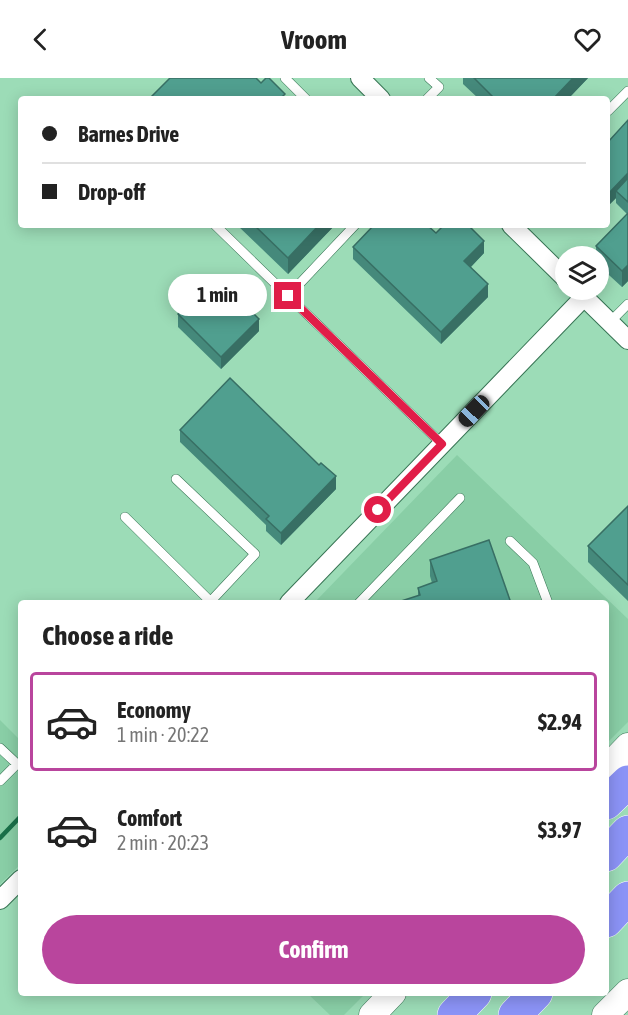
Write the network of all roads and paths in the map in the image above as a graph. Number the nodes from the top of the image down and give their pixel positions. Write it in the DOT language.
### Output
graph roads {
  1 [pos="285,78"];
  2 [pos="360,78"];
  3 [pos="429,78"];
  4 [pos="628,91"];
  5 [pos="303,96"];
  6 [pos="378,96"];
  7 [pos="430,96"];
  8 [pos="610,109"];
  9 [pos="218,228"];
  10 [pos="352,228"];
  11 [pos="514,228"];
  12 [pos="555,268"];
  13 [pos="288,296"];
  14 [pos="575,300"];
  15 [pos="588,300"];
  16 [pos="628,304"];
  17 [pos="610,322"];
  18 [pos="628,340"];
  19 [pos="442,444"];
  20 [pos="176,478"];
  21 [pos="460,498"];
  22 [pos="124,517"];
  23 [pos="510,541"];
  24 [pos="209,600"];
  25 [pos="213,600"];
  26 [pos="292,600"];
  27 [pos="362,600"];
  28 [pos="547,600"];
  29 [pos="628,746"];
  30 [pos="0,748"];
  31 [pos="18,766"];
  32 [pos="609,766"];
  33 [pos="18,768"];
  34 [pos="0,782"];
  35 [pos="628,782"];
  36 [pos="609,801"];
  37 [pos="628,832"];
  38 [pos="609,852"];
  39 [pos="18,882"];
  40 [pos="628,898"];
  41 [pos="0,900"];
  42 [pos="609,918"];
  43 [pos="628,992"];
  44 [pos="390,996"];
  45 [pos="472,996"];
  46 [pos="533,996"];
  47 [pos="609,1014"];
  48 [pos="372,1015"];
  49 [pos="454,1015"];
  50 [pos="515,1015"];
  1 -- 5 [label="lane"];
  2 -- 6 [label="street"];
  3 -- 7 [label="lane"];
  4 -- 8 [label="lane"];
  9 -- 13 [label="lane"];
  10 -- 13 [label="lane"];
  11 -- 12 [label="street"];
  13 -- 19 [label="lane"];
  14 -- 19 [label="street"];
  15 -- 17 [label="street"];
  16 -- 17 [label="lane"];
  17 -- 18 [label="street"];
  19 -- 26 [label="street"];
  20 -- 25 [label="lane"];
  21 -- 27 [label="lane"];
  22 -- 24 [label="lane"];
  23 -- 28 [label="lane"];
  29 -- 32 [label="main road"];
  30 -- 31 [label="lane"];
  33 -- 34 [label="lane"];
  35 -- 36 [label="highway"];
  37 -- 38 [label="highway"];
  39 -- 41 [label="street"];
  40 -- 42 [label="highway"];
  43 -- 47 [label="main road"];
  44 -- 48 [label="main road"];
  45 -- 49 [label="highway"];
  46 -- 50 [label="highway"];
}
